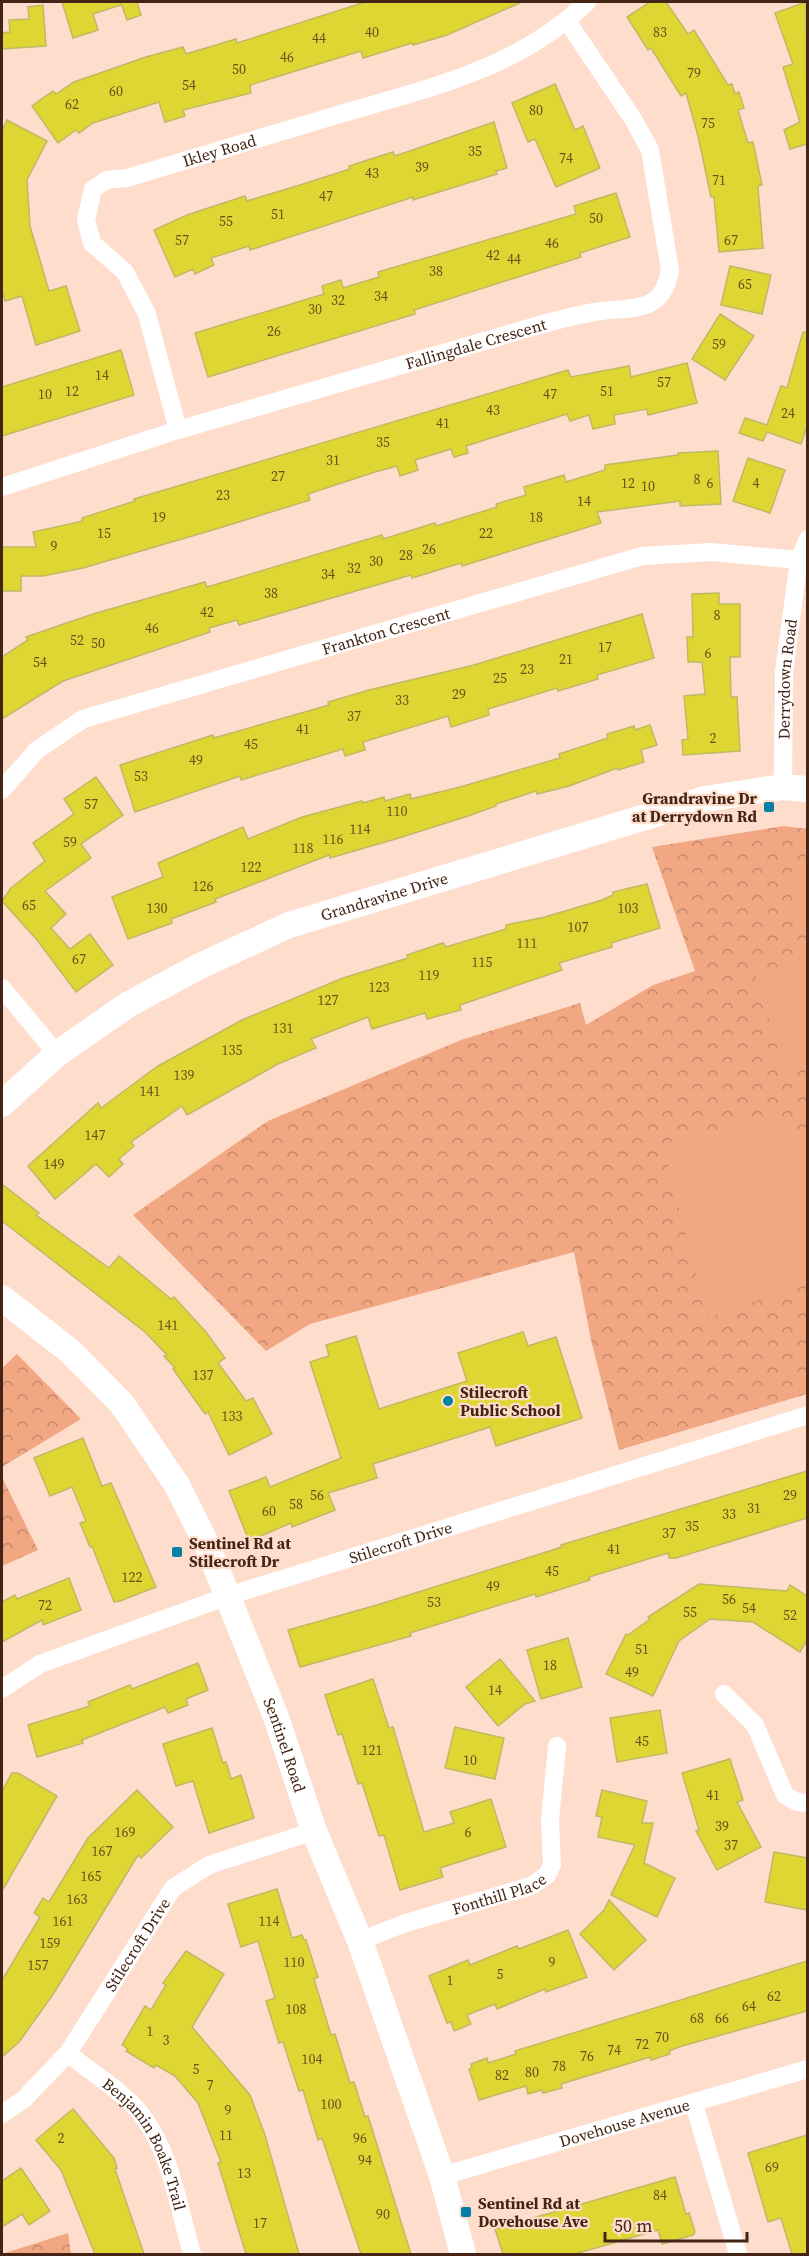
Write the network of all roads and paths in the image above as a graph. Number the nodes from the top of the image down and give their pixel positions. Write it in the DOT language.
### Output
graph roads {
  1 [pos="587,2"];
  2 [pos="567,21"];
  3 [pos="178,430"];
  4 [pos="2,487"];
  5 [pos="807,539"];
  6 [pos="799,560"];
  7 [pos="795,788"];
  8 [pos="2,790"];
  9 [pos="2,988"];
  10 [pos="57,1054"];
  11 [pos="2,1104"];
  12 [pos="2,1298"];
  13 [pos="807,1415"];
  14 [pos="228,1596"];
  15 [pos="2,1689"];
  16 [pos="724,1694"];
  17 [pos="557,1746"];
  18 [pos="807,1803"];
  19 [pos="315,1831"];
  20 [pos="360,1941"];
  21 [pos="68,2053"];
  22 [pos="807,2069"];
  23 [pos="694,2104"];
  24 [pos="2,2114"];
  25 [pos="442,2176"];
  26 [pos="192,2254"];
  27 [pos="463,2254"];
  28 [pos="738,2254"];
  1 -- 2 [label="street, Ikley Road"];
  2 -- 3 [label="street, Ikley Road"];
  2 -- 3 [label="street, Fallingdale Crescent"];
  3 -- 4 [label="street, Fallingdale Crescent"];
  5 -- 6 [label="street, Derrydown Road"];
  6 -- 7 [label="street, Derrydown Road"];
  6 -- 8 [label="street, Frankton Crescent"];
  7 -- 10 [label="street, Grandravine Drive"];
  9 -- 10 [label="street"];
  10 -- 11 [label="street, Grandravine Drive"];
  12 -- 14 [label="street, Sentinel Road"];
  13 -- 14 [label="street, Stilecroft Drive"];
  14 -- 15 [label="street, Stilecroft Drive"];
  14 -- 19 [label="street, Sentinel Road"];
  16 -- 18 [label="street"];
  17 -- 20 [label="street, Fonthill Place"];
  19 -- 20 [label="street, Sentinel Road"];
  19 -- 21 [label="street, Stilecroft Drive"];
  20 -- 25 [label="street, Sentinel Road"];
  21 -- 24 [label="street, Stilecroft Drive"];
  21 -- 26 [label="street, Benjamin Boake Trail"];
  22 -- 23 [label="street, Dovehouse Avenue"];
  23 -- 25 [label="street, Dovehouse Avenue"];
  23 -- 28 [label="street"];
  25 -- 27 [label="street, Sentinel Road"];
}
